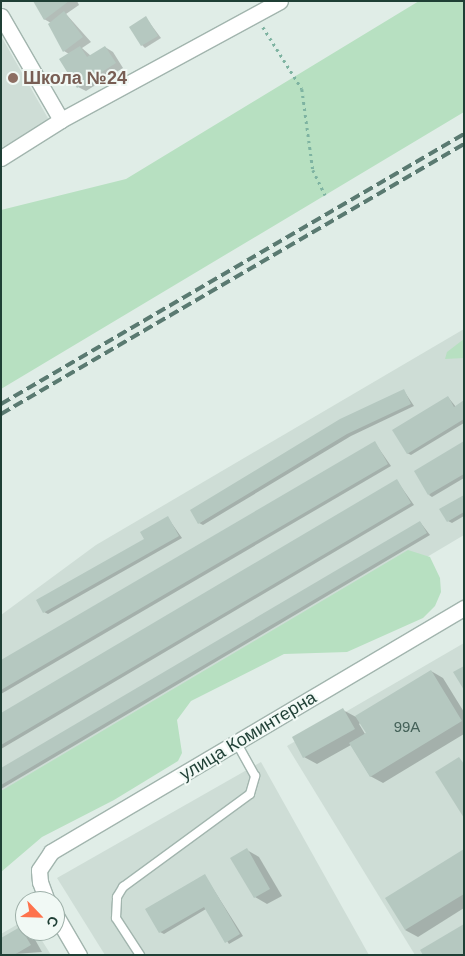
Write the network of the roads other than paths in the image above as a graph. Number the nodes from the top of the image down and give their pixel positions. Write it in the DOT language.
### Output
graph roads {
  1 [pos="278,2"];
  2 [pos="1,16"];
  3 [pos="61,120"];
  4 [pos="1,158"];
  5 [pos="464,608"];
  6 [pos="238,743"];
  7 [pos="43,891"];
  8 [pos="65,931"];
  9 [pos="79,955"];
  10 [pos="140,955"];
  1 -- 3 [label="street"];
  2 -- 3 [label="street"];
  3 -- 4 [label="street"];
  5 -- 6 [label="street, улица Коминтерна"];
  6 -- 7 [label="street, улица Коминтерна"];
  6 -- 10 [label="lane"];
  8 -- 9 [label="street"];
}
